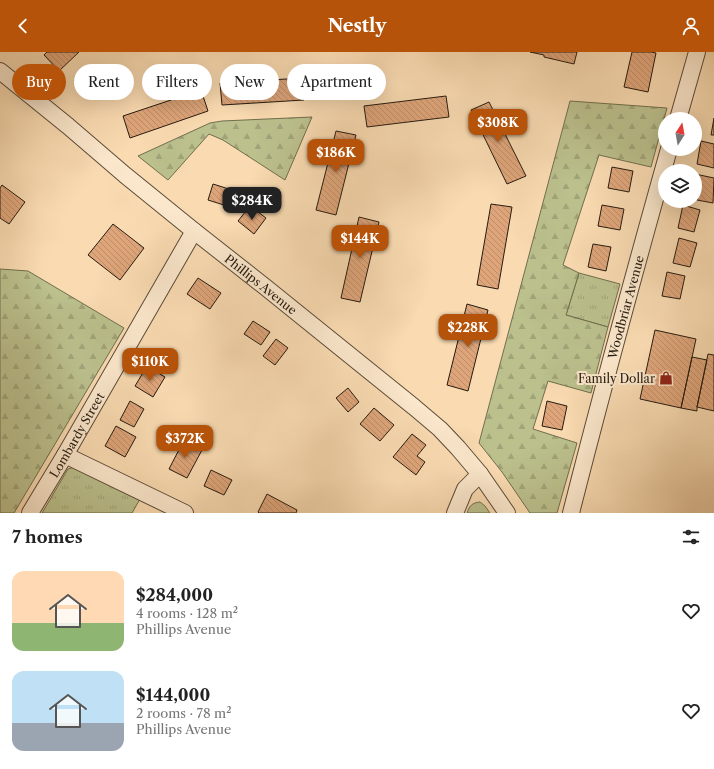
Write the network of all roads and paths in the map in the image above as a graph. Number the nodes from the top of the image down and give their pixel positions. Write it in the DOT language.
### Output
graph roads {
  1 [pos="697,52"];
  2 [pos="0,71"];
  3 [pos="680,112"];
  4 [pos="667,156"];
  5 [pos="194,232"];
  6 [pos="65,455"];
  7 [pos="480,474"];
  8 [pos="30,513"];
  9 [pos="185,513"];
  10 [pos="455,513"];
  11 [pos="507,513"];
  12 [pos="571,513"];
  1 -- 3 [label="street"];
  2 -- 5 [label="street, Phillips Avenue"];
  4 -- 12 [label="street, Woodbriar Avenue"];
  5 -- 6 [label="street, Lombardy Street"];
  5 -- 7 [label="street, Phillips Avenue"];
  6 -- 8 [label="street, Lombardy Street"];
  6 -- 9 [label="street"];
  7 -- 10 [label="street"];
  7 -- 11 [label="street, Phillips Avenue"];
}
